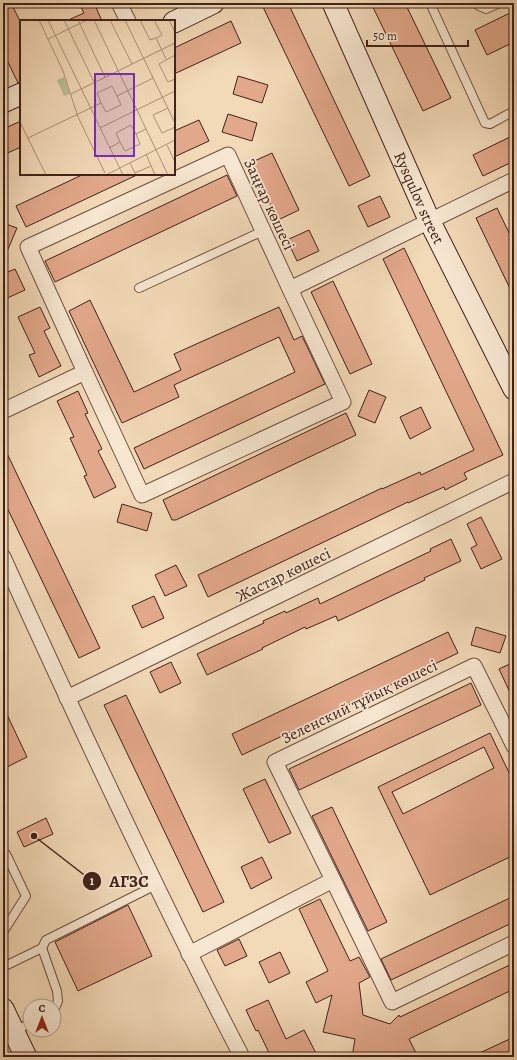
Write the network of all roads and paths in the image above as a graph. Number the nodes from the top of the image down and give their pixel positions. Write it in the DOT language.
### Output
graph roads {
  1 [pos="119,3"];
  2 [pos="213,3"];
  3 [pos="333,3"];
  4 [pos="430,3"];
  5 [pos="476,3"];
  6 [pos="500,3"];
  7 [pos="128,20"];
  8 [pos="175,22"];
  9 [pos="20,94"];
  10 [pos="3,102"];
  11 [pos="514,112"];
  12 [pos="514,180"];
  13 [pos="430,222"];
  14 [pos="263,231"];
  15 [pos="139,288"];
  16 [pos="290,289"];
  17 [pos="85,372"];
  18 [pos="514,389"];
  19 [pos="3,411"];
  20 [pos="514,481"];
  21 [pos="3,557"];
  22 [pos="67,698"];
  23 [pos="514,746"];
  24 [pos="3,854"];
  25 [pos="332,880"];
  26 [pos="156,885"];
  27 [pos="3,932"];
  28 [pos="514,943"];
  29 [pos="42,948"];
  30 [pos="189,954"];
  31 [pos="3,967"];
  32 [pos="58,998"];
  33 [pos="3,1010"];
  34 [pos="22,1028"];
  35 [pos="23,1038"];
  36 [pos="25,1056"];
  37 [pos="242,1057"];
  1 -- 7 [label="street"];
  2 -- 8 [label="street"];
  3 -- 13 [label="street, Rysqulov street"];
  4 -- 11 [label="lane"];
  5 -- 6 [label="lane"];
  9 -- 10 [label="street"];
  12 -- 13 [label="street"];
  13 -- 16 [label="street"];
  13 -- 18 [label="street, Rysqulov street"];
  14 -- 15 [label="lane"];
  14 -- 16 [label="street, Заңғар көшесі"];
  14 -- 17 [label="street, Заңғар көшесі"];
  16 -- 17 [label="street, Заңғар көшесі"];
  17 -- 19 [label="street"];
  20 -- 22 [label="street, Жастар көшесі"];
  21 -- 22 [label="street"];
  22 -- 26 [label="street"];
  23 -- 25 [label="street, Зеленский тұйық көшесі"];
  24 -- 27 [label="lane"];
  25 -- 28 [label="street, Зеленский тұйық көшесі"];
  25 -- 30 [label="street"];
  26 -- 29 [label="lane"];
  26 -- 30 [label="street"];
  29 -- 31 [label="lane"];
  29 -- 32 [label="lane"];
  30 -- 37 [label="street"];
  33 -- 34 [label="street"];
  35 -- 36 [label="street"];
}
